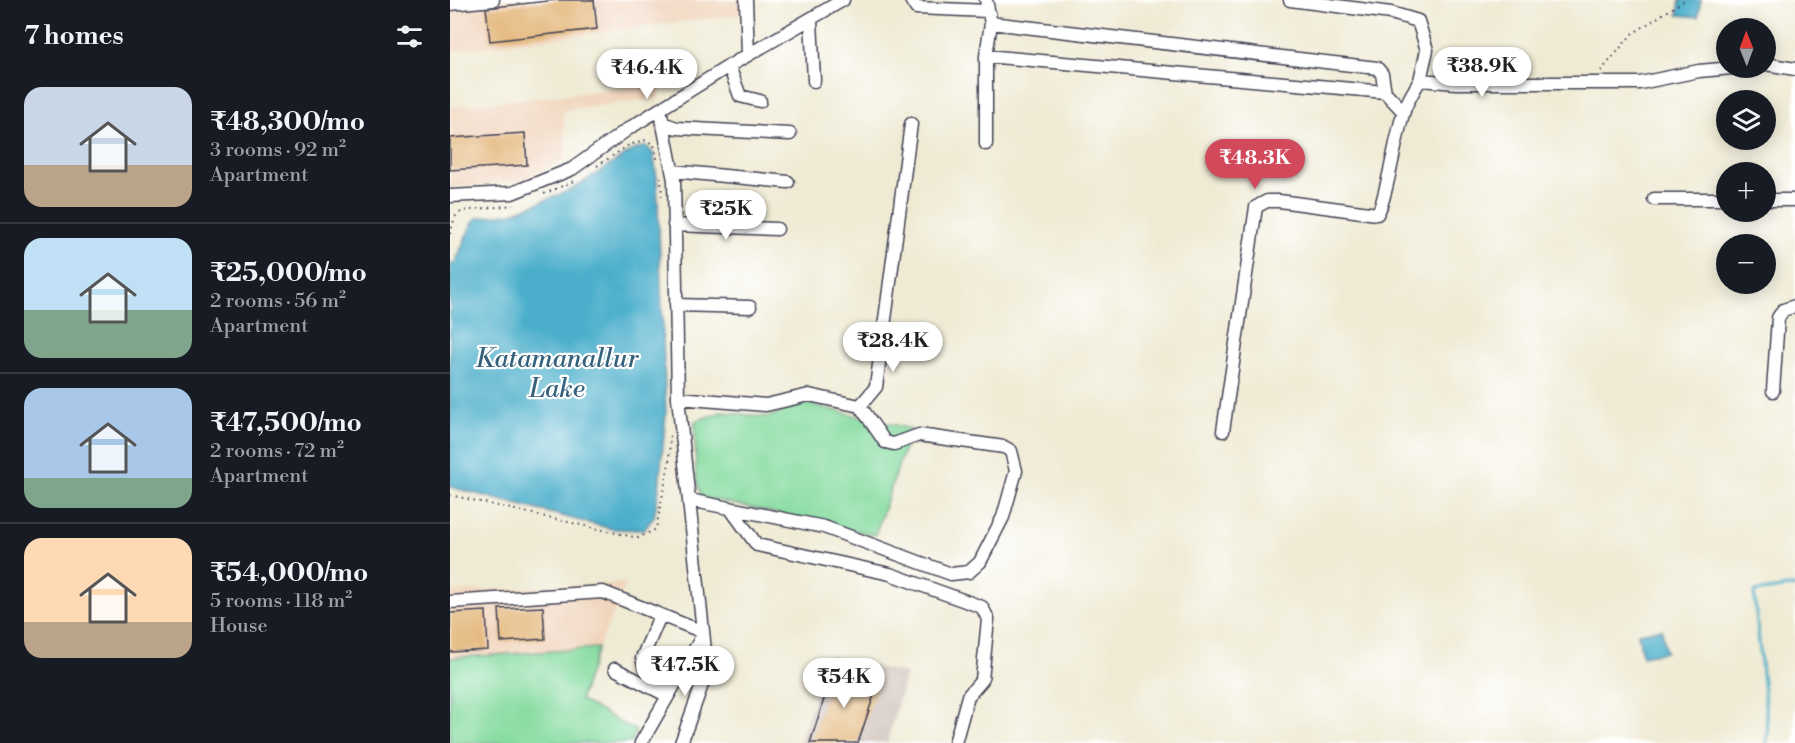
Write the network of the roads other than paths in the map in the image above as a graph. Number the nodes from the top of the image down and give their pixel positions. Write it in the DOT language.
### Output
graph roads {
  1 [pos="493,0"];
  2 [pos="746,0"];
  3 [pos="843,0"];
  4 [pos="911,0"];
  5 [pos="1290,0"];
  6 [pos="450,4"];
  7 [pos="988,11"];
  8 [pos="811,20"];
  9 [pos="748,55"];
  10 [pos="986,56"];
  11 [pos="729,66"];
  12 [pos="1776,66"];
  13 [pos="1716,69"];
  14 [pos="1795,69"];
  15 [pos="1420,80"];
  16 [pos="814,81"];
  17 [pos="1385,92"];
  18 [pos="760,100"];
  19 [pos="660,110"];
  20 [pos="1403,111"];
  21 [pos="662,123"];
  22 [pos="911,124"];
  23 [pos="790,134"];
  24 [pos="986,144"];
  25 [pos="666,172"];
  26 [pos="788,182"];
  27 [pos="450,196"];
  28 [pos="1654,199"];
  29 [pos="1716,199"];
  30 [pos="1776,200"];
  31 [pos="1795,200"];
  32 [pos="674,225"];
  33 [pos="777,229"];
  34 [pos="676,305"];
  35 [pos="1795,306"];
  36 [pos="750,307"];
  37 [pos="1773,391"];
  38 [pos="678,398"];
  39 [pos="860,406"];
  40 [pos="1222,431"];
  41 [pos="689,500"];
  42 [pos="730,508"];
  43 [pos="450,602"];
  44 [pos="660,616"];
  45 [pos="703,634"];
  46 [pos="615,669"];
  47 [pos="670,692"];
  48 [pos="641,743"];
  49 [pos="681,743"];
  50 [pos="955,743"];
  1 -- 6 [label="street"];
  2 -- 9 [label="street"];
  3 -- 8 [label="street"];
  4 -- 7 [label="street"];
  5 -- 15 [label="street"];
  7 -- 10 [label="street"];
  7 -- 17 [label="street"];
  8 -- 9 [label="street"];
  8 -- 16 [label="street"];
  9 -- 11 [label="street"];
  10 -- 17 [label="street"];
  10 -- 24 [label="street"];
  11 -- 18 [label="street"];
  11 -- 19 [label="street"];
  12 -- 14 [label="street"];
  13 -- 15 [label="street"];
  15 -- 20 [label="street"];
  17 -- 20 [label="street"];
  19 -- 21 [label="street"];
  19 -- 27 [label="street"];
  20 -- 40 [label="street"];
  21 -- 23 [label="street"];
  21 -- 25 [label="street"];
  22 -- 39 [label="street"];
  25 -- 26 [label="street"];
  25 -- 32 [label="street"];
  28 -- 29 [label="street"];
  30 -- 31 [label="street"];
  32 -- 33 [label="street"];
  32 -- 34 [label="street"];
  34 -- 36 [label="street"];
  34 -- 38 [label="street"];
  35 -- 37 [label="street"];
  38 -- 39 [label="street"];
  38 -- 41 [label="street"];
  39 -- 42 [label="street"];
  41 -- 42 [label="street"];
  41 -- 45 [label="street"];
  42 -- 50 [label="street"];
  43 -- 44 [label="street"];
  44 -- 45 [label="street"];
  44 -- 47 [label="street"];
  45 -- 47 [label="street"];
  45 -- 49 [label="street"];
  46 -- 47 [label="street"];
  47 -- 48 [label="street"];
}
